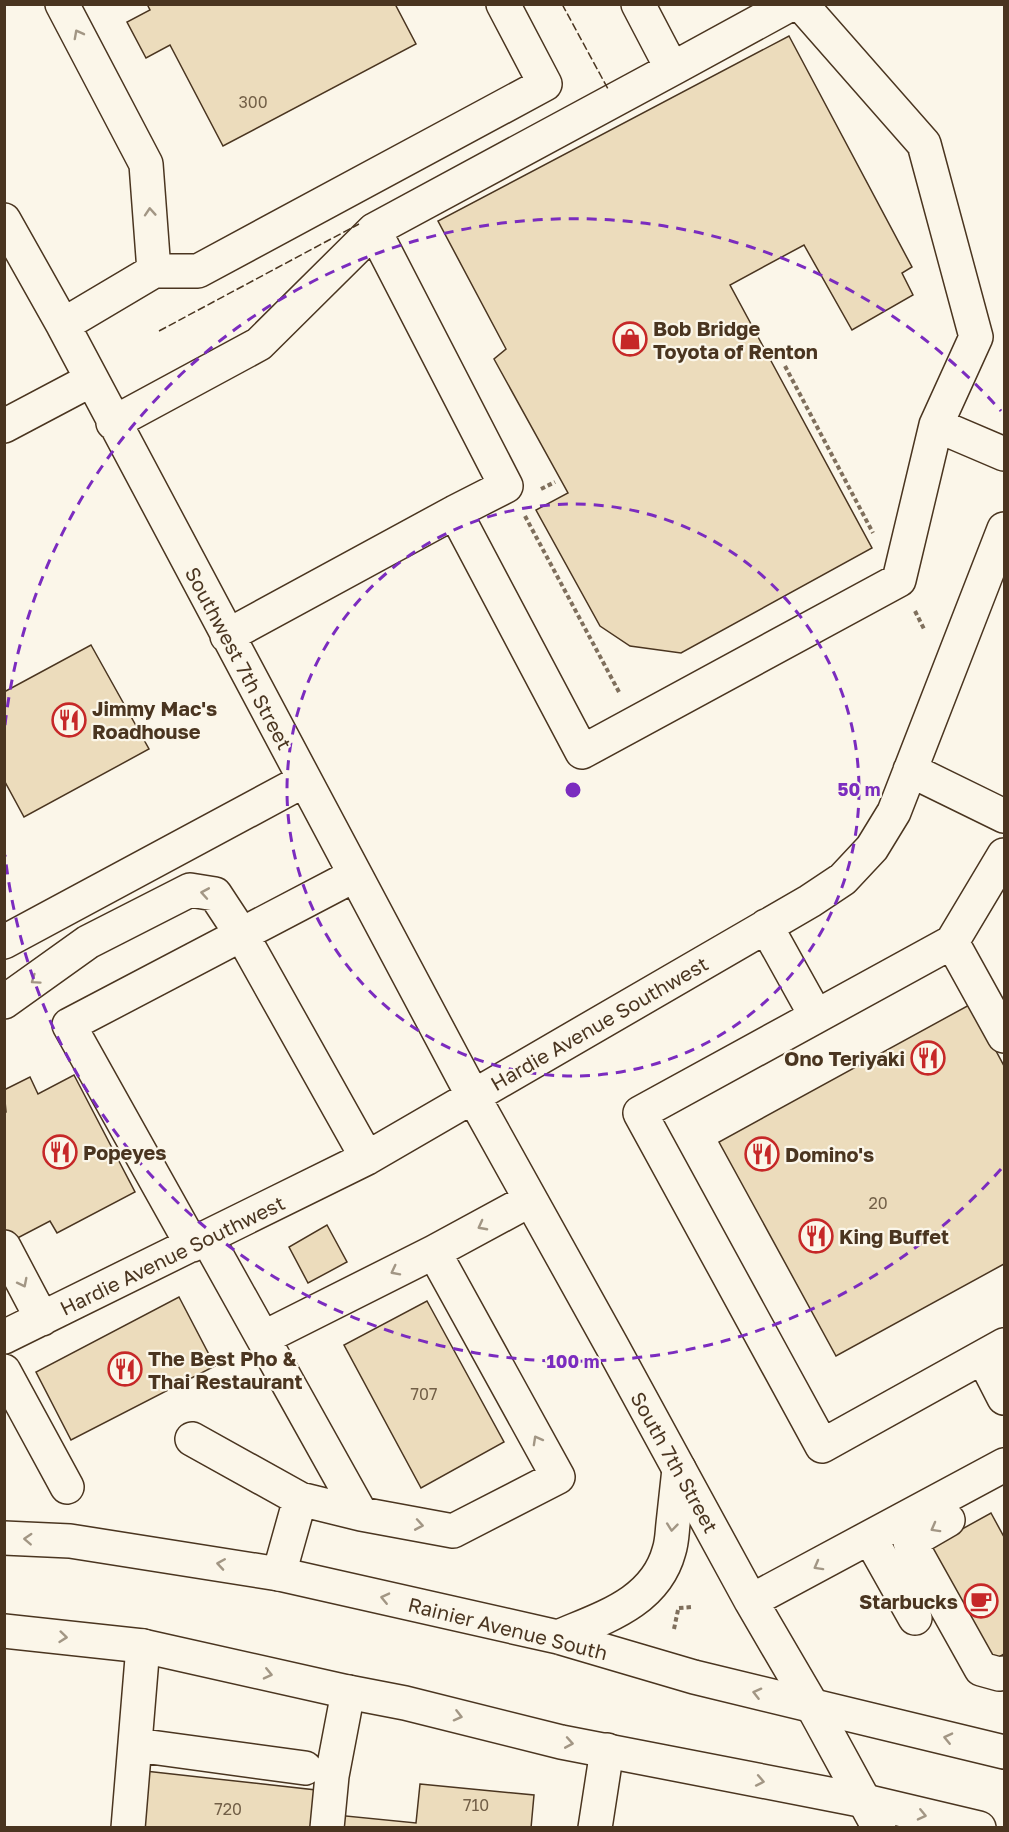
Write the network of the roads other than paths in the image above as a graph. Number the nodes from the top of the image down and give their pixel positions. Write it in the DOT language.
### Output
graph roads {
  1 [pos="63,4"];
  2 [pos="503,4"];
  3 [pos="638,4"];
  4 [pos="791,4"];
  5 [pos="801,4"];
  6 [pos="672,69"];
  7 [pos="4,220"];
  8 [pos="374,230"];
  9 [pos="154,271"];
  10 [pos="63,325"];
  11 [pos="90,380"];
  12 [pos="113,423"];
  13 [pos="936,425"];
  14 [pos="4,426"];
  15 [pos="1005,454"];
  16 [pos="455,512"];
  17 [pos="1005,529"];
  18 [pos="227,636"];
  19 [pos="909,770"];
  20 [pos="305,780"];
  21 [pos="1005,816"];
  22 [pos="1005,855"];
  23 [pos="355,875"];
  24 [pos="766,926"];
  25 [pos="242,934"];
  26 [pos="4,942"];
  27 [pos="952,942"];
  28 [pos="4,1002"];
  29 [pos="816,1016"];
  30 [pos="1005,1036"];
  31 [pos="473,1096"];
  32 [pos="366,1158"];
  33 [pos="530,1200"];
  34 [pos="200,1242"];
  35 [pos="4,1247"];
  36 [pos="434,1252"];
  37 [pos="42,1319"];
  38 [pos="4,1337"];
  39 [pos="262,1338"];
  40 [pos="994,1351"];
  41 [pos="4,1371"];
  42 [pos="1005,1398"];
  43 [pos="192,1439"];
  44 [pos="1005,1465"];
  45 [pos="679,1469"];
  46 [pos="67,1487"];
  47 [pos="1005,1489"];
  48 [pos="300,1499"];
  49 [pos="362,1514"];
  50 [pos="4,1538"];
  51 [pos="870,1538"];
  52 [pos="279,1574"];
  53 [pos="752,1601"];
  54 [pos="915,1618"];
  55 [pos="4,1631"];
  56 [pos="558,1637"];
  57 [pos="143,1646"];
  58 [pos="1005,1673"];
  59 [pos="348,1692"];
  60 [pos="813,1707"];
  61 [pos="136,1745"];
  62 [pos="607,1750"];
  63 [pos="1005,1752"];
  64 [pos="305,1768"];
  65 [pos="872,1814"];
  66 [pos="128,1827"];
  67 [pos="327,1827"];
  68 [pos="595,1827"];
  69 [pos="979,1827"];
  9 -- 1 [label="street, one-way"];
  2 -- 9 [label="street"];
  3 -- 6 [label="street"];
  4 -- 6 [label="street"];
  5 -- 13 [label="street"];
  6 -- 8 [label="street"];
  7 -- 10 [label="street, Southwest 7th Street"];
  8 -- 12 [label="street"];
  8 -- 16 [label="street"];
  9 -- 10 [label="street"];
  10 -- 11 [label="street, Southwest 7th Street"];
  11 -- 12 [label="street, Southwest 7th Street"];
  11 -- 14 [label="street"];
  12 -- 18 [label="street, Southwest 7th Street"];
  13 -- 15 [label="street"];
  13 -- 16 [label="street"];
  16 -- 18 [label="street"];
  17 -- 19 [label="street, Hardie Avenue Southwest"];
  18 -- 20 [label="street, Southwest 7th Street"];
  19 -- 21 [label="street"];
  19 -- 24 [label="street, Hardie Avenue Southwest"];
  20 -- 23 [label="street, Southwest 7th Street"];
  20 -- 26 [label="street"];
  22 -- 27 [label="street"];
  23 -- 25 [label="street"];
  23 -- 31 [label="street, Southwest 7th Street"];
  24 -- 29 [label="street"];
  24 -- 31 [label="street, Hardie Avenue Southwest"];
  25 -- 28 [label="street, one-way"];
  25 -- 32 [label="street"];
  25 -- 34 [label="street"];
  27 -- 29 [label="street"];
  27 -- 30 [label="street"];
  29 -- 40 [label="street"];
  31 -- 32 [label="street, Hardie Avenue Southwest"];
  31 -- 33 [label="street, South 7th Street"];
  32 -- 34 [label="street, Hardie Avenue Southwest"];
  33 -- 36 [label="street, one-way"];
  33 -- 45 [label="street, South 7th Street"];
  34 -- 37 [label="street, Hardie Avenue Southwest"];
  34 -- 39 [label="street"];
  35 -- 37 [label="street, one-way"];
  36 -- 39 [label="street, one-way"];
  49 -- 36 [label="street, one-way"];
  37 -- 38 [label="street, Hardie Avenue Southwest"];
  39 -- 49 [label="street"];
  40 -- 42 [label="street"];
  41 -- 46 [label="street"];
  43 -- 48 [label="street"];
  44 -- 51 [label="street"];
  45 -- 53 [label="street, South 7th Street"];
  45 -- 56 [label="street, one-way"];
  47 -- 58 [label="street, one-way"];
  48 -- 49 [label="street"];
  48 -- 52 [label="street"];
  52 -- 50 [label="street, Rainier Avenue South, one-way"];
  51 -- 53 [label="street, one-way"];
  51 -- 54 [label="street"];
  56 -- 52 [label="street, Rainier Avenue South, one-way"];
  53 -- 60 [label="street, South 7th Street"];
  55 -- 57 [label="street, one-way"];
  60 -- 56 [label="street, Rainier Avenue South, one-way"];
  57 -- 59 [label="street, one-way"];
  57 -- 61 [label="street"];
  59 -- 62 [label="street, one-way"];
  59 -- 67 [label="street"];
  63 -- 60 [label="street, Rainier Avenue South, one-way"];
  60 -- 65 [label="street, South 7th Street"];
  61 -- 64 [label="street"];
  61 -- 66 [label="street"];
  62 -- 65 [label="street, one-way"];
  62 -- 68 [label="street"];
  65 -- 69 [label="street, one-way"];
}
